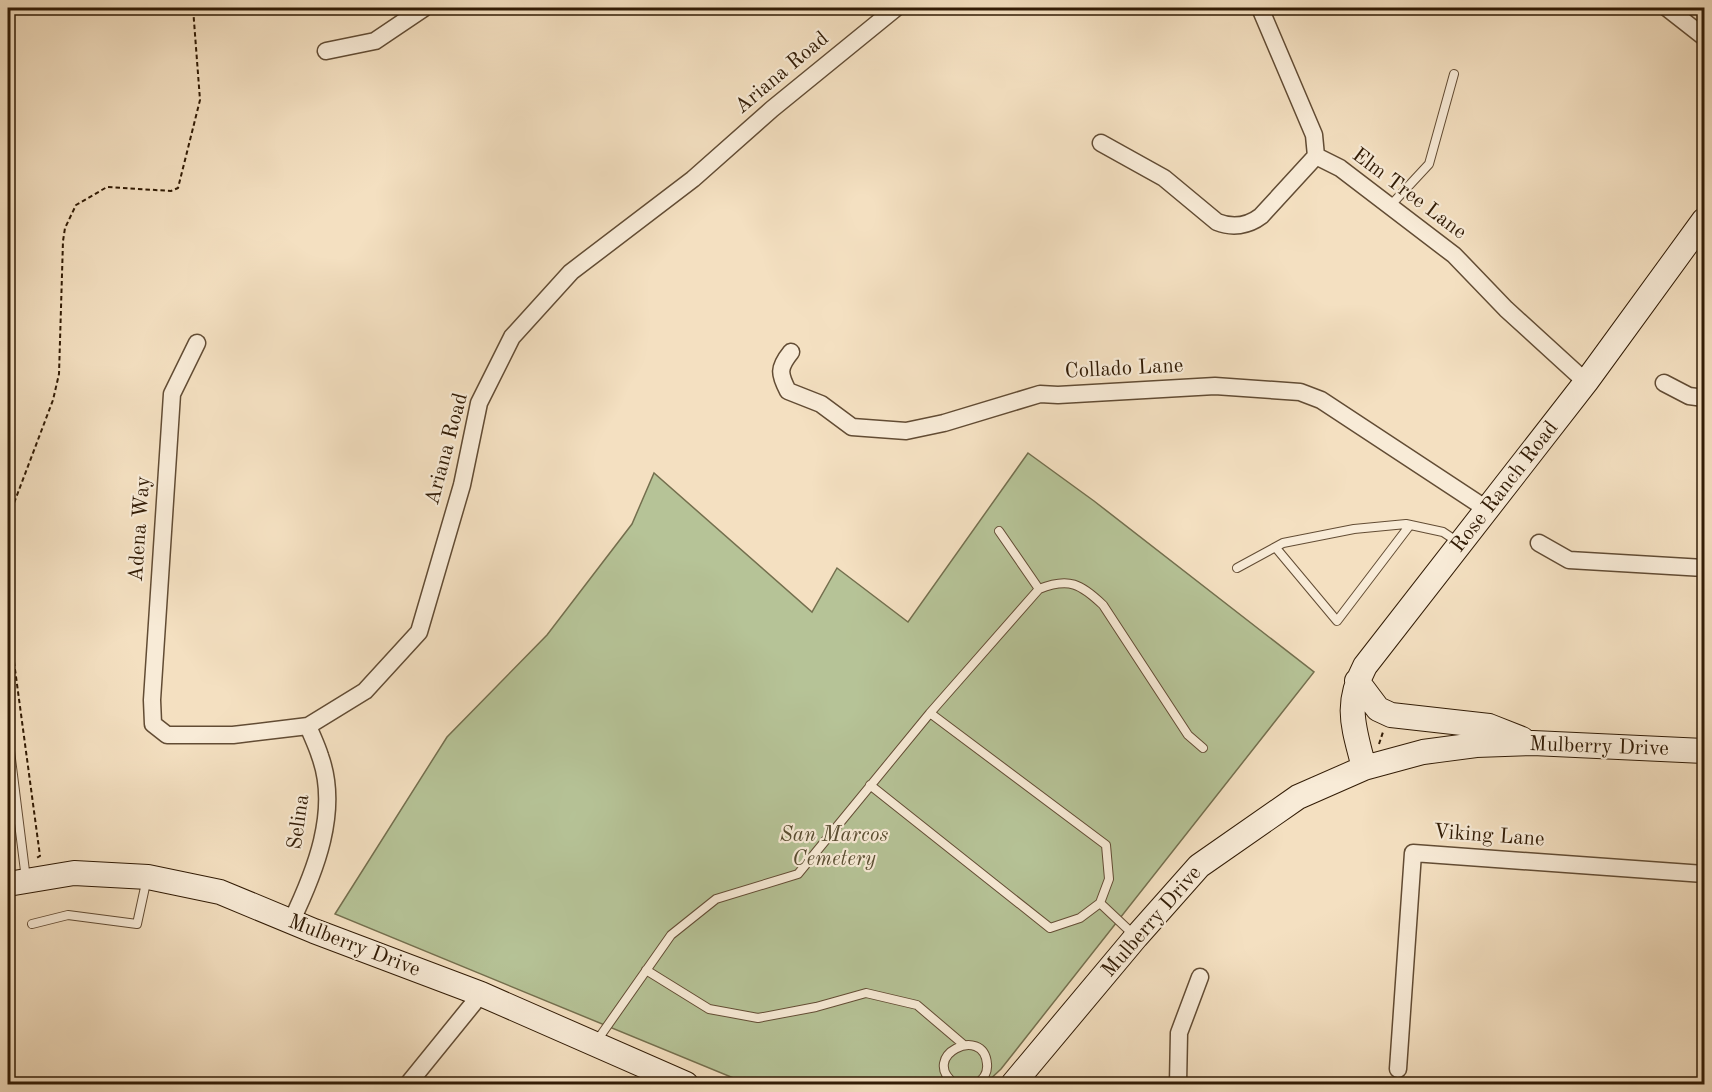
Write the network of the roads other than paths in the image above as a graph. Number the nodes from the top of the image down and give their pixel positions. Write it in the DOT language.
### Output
graph roads {
  1 [pos="424,8"];
  2 [pos="897,8"];
  3 [pos="1260,8"];
  4 [pos="1668,8"];
  5 [pos="1704,37"];
  6 [pos="326,51"];
  7 [pos="1454,74"];
  8 [pos="1101,143"];
  9 [pos="1316,156"];
  10 [pos="1390,206"];
  11 [pos="1704,220"];
  12 [pos="197,343"];
  13 [pos="791,352"];
  14 [pos="1586,382"];
  15 [pos="1664,383"];
  16 [pos="1704,398"];
  17 [pos="1488,510"];
  18 [pos="1410,525"];
  19 [pos="999,531"];
  20 [pos="1539,543"];
  21 [pos="1461,544"];
  22 [pos="1276,548"];
  23 [pos="1237,568"];
  24 [pos="1704,568"];
  25 [pos="1039,589"];
  26 [pos="1357,681"];
  27 [pos="930,713"];
  28 [pos="153,724"];
  29 [pos="308,726"];
  30 [pos="8,735"];
  31 [pos="1533,743"];
  32 [pos="1203,748"];
  33 [pos="1704,751"];
  34 [pos="1364,768"];
  35 [pos="870,785"];
  36 [pos="1704,874"];
  37 [pos="20,876"];
  38 [pos="147,877"];
  39 [pos="1100,903"];
  40 [pos="291,922"];
  41 [pos="32,924"];
  42 [pos="1136,937"];
  43 [pos="646,970"];
  44 [pos="1200,977"];
  45 [pos="482,994"];
  46 [pos="594,1044"];
  47 [pos="964,1044"];
  48 [pos="1398,1069"];
  49 [pos="8,1082"];
  50 [pos="11,1084"];
  51 [pos="408,1084"];
  52 [pos="686,1084"];
  53 [pos="955,1084"];
  54 [pos="976,1084"];
  55 [pos="1014,1084"];
  56 [pos="1178,1084"];
  1 -- 6 [label="street"];
  2 -- 29 [label="street, Ariana Road"];
  3 -- 9 [label="street, Elm Tree Lane"];
  4 -- 5 [label="street"];
  7 -- 10 [label="lane"];
  8 -- 9 [label="street"];
  9 -- 10 [label="street, Elm Tree Lane"];
  10 -- 14 [label="street, Elm Tree Lane"];
  11 -- 14 [label="main road, Rose Ranch Road"];
  12 -- 28 [label="street, Adena Way"];
  13 -- 17 [label="street, Collado Lane"];
  14 -- 17 [label="main road, Rose Ranch Road"];
  15 -- 16 [label="street"];
  17 -- 21 [label="main road, Rose Ranch Road"];
  18 -- 21 [label="lane"];
  18 -- 22 [label="lane"];
  18 -- 22 [label="lane"];
  19 -- 25 [label="lane"];
  20 -- 24 [label="street"];
  21 -- 26 [label="main road, Rose Ranch Road"];
  22 -- 23 [label="lane"];
  25 -- 27 [label="lane"];
  25 -- 32 [label="lane"];
  26 -- 31 [label="main road"];
  26 -- 34 [label="main road, Rose Ranch Road"];
  27 -- 35 [label="lane"];
  27 -- 39 [label="lane"];
  28 -- 29 [label="street, Ariana Road"];
  29 -- 40 [label="street, Selina"];
  30 -- 37 [label="lane"];
  31 -- 33 [label="main road, Mulberry Drive"];
  31 -- 34 [label="main road, Mulberry Drive"];
  34 -- 42 [label="main road, Mulberry Drive"];
  35 -- 39 [label="lane"];
  35 -- 43 [label="lane"];
  36 -- 48 [label="street, Viking Lane"];
  37 -- 38 [label="main road, Mulberry Drive"];
  38 -- 40 [label="main road, Mulberry Drive"];
  38 -- 41 [label="lane"];
  39 -- 42 [label="lane"];
  40 -- 45 [label="main road, Mulberry Drive"];
  42 -- 55 [label="main road, Mulberry Drive"];
  43 -- 46 [label="lane"];
  43 -- 47 [label="lane"];
  44 -- 56 [label="street"];
  45 -- 46 [label="main road, Mulberry Drive"];
  45 -- 51 [label="street"];
  46 -- 52 [label="main road, Mulberry Drive"];
  47 -- 53 [label="lane"];
  47 -- 54 [label="lane"];
  49 -- 50 [label="lane"];
}
